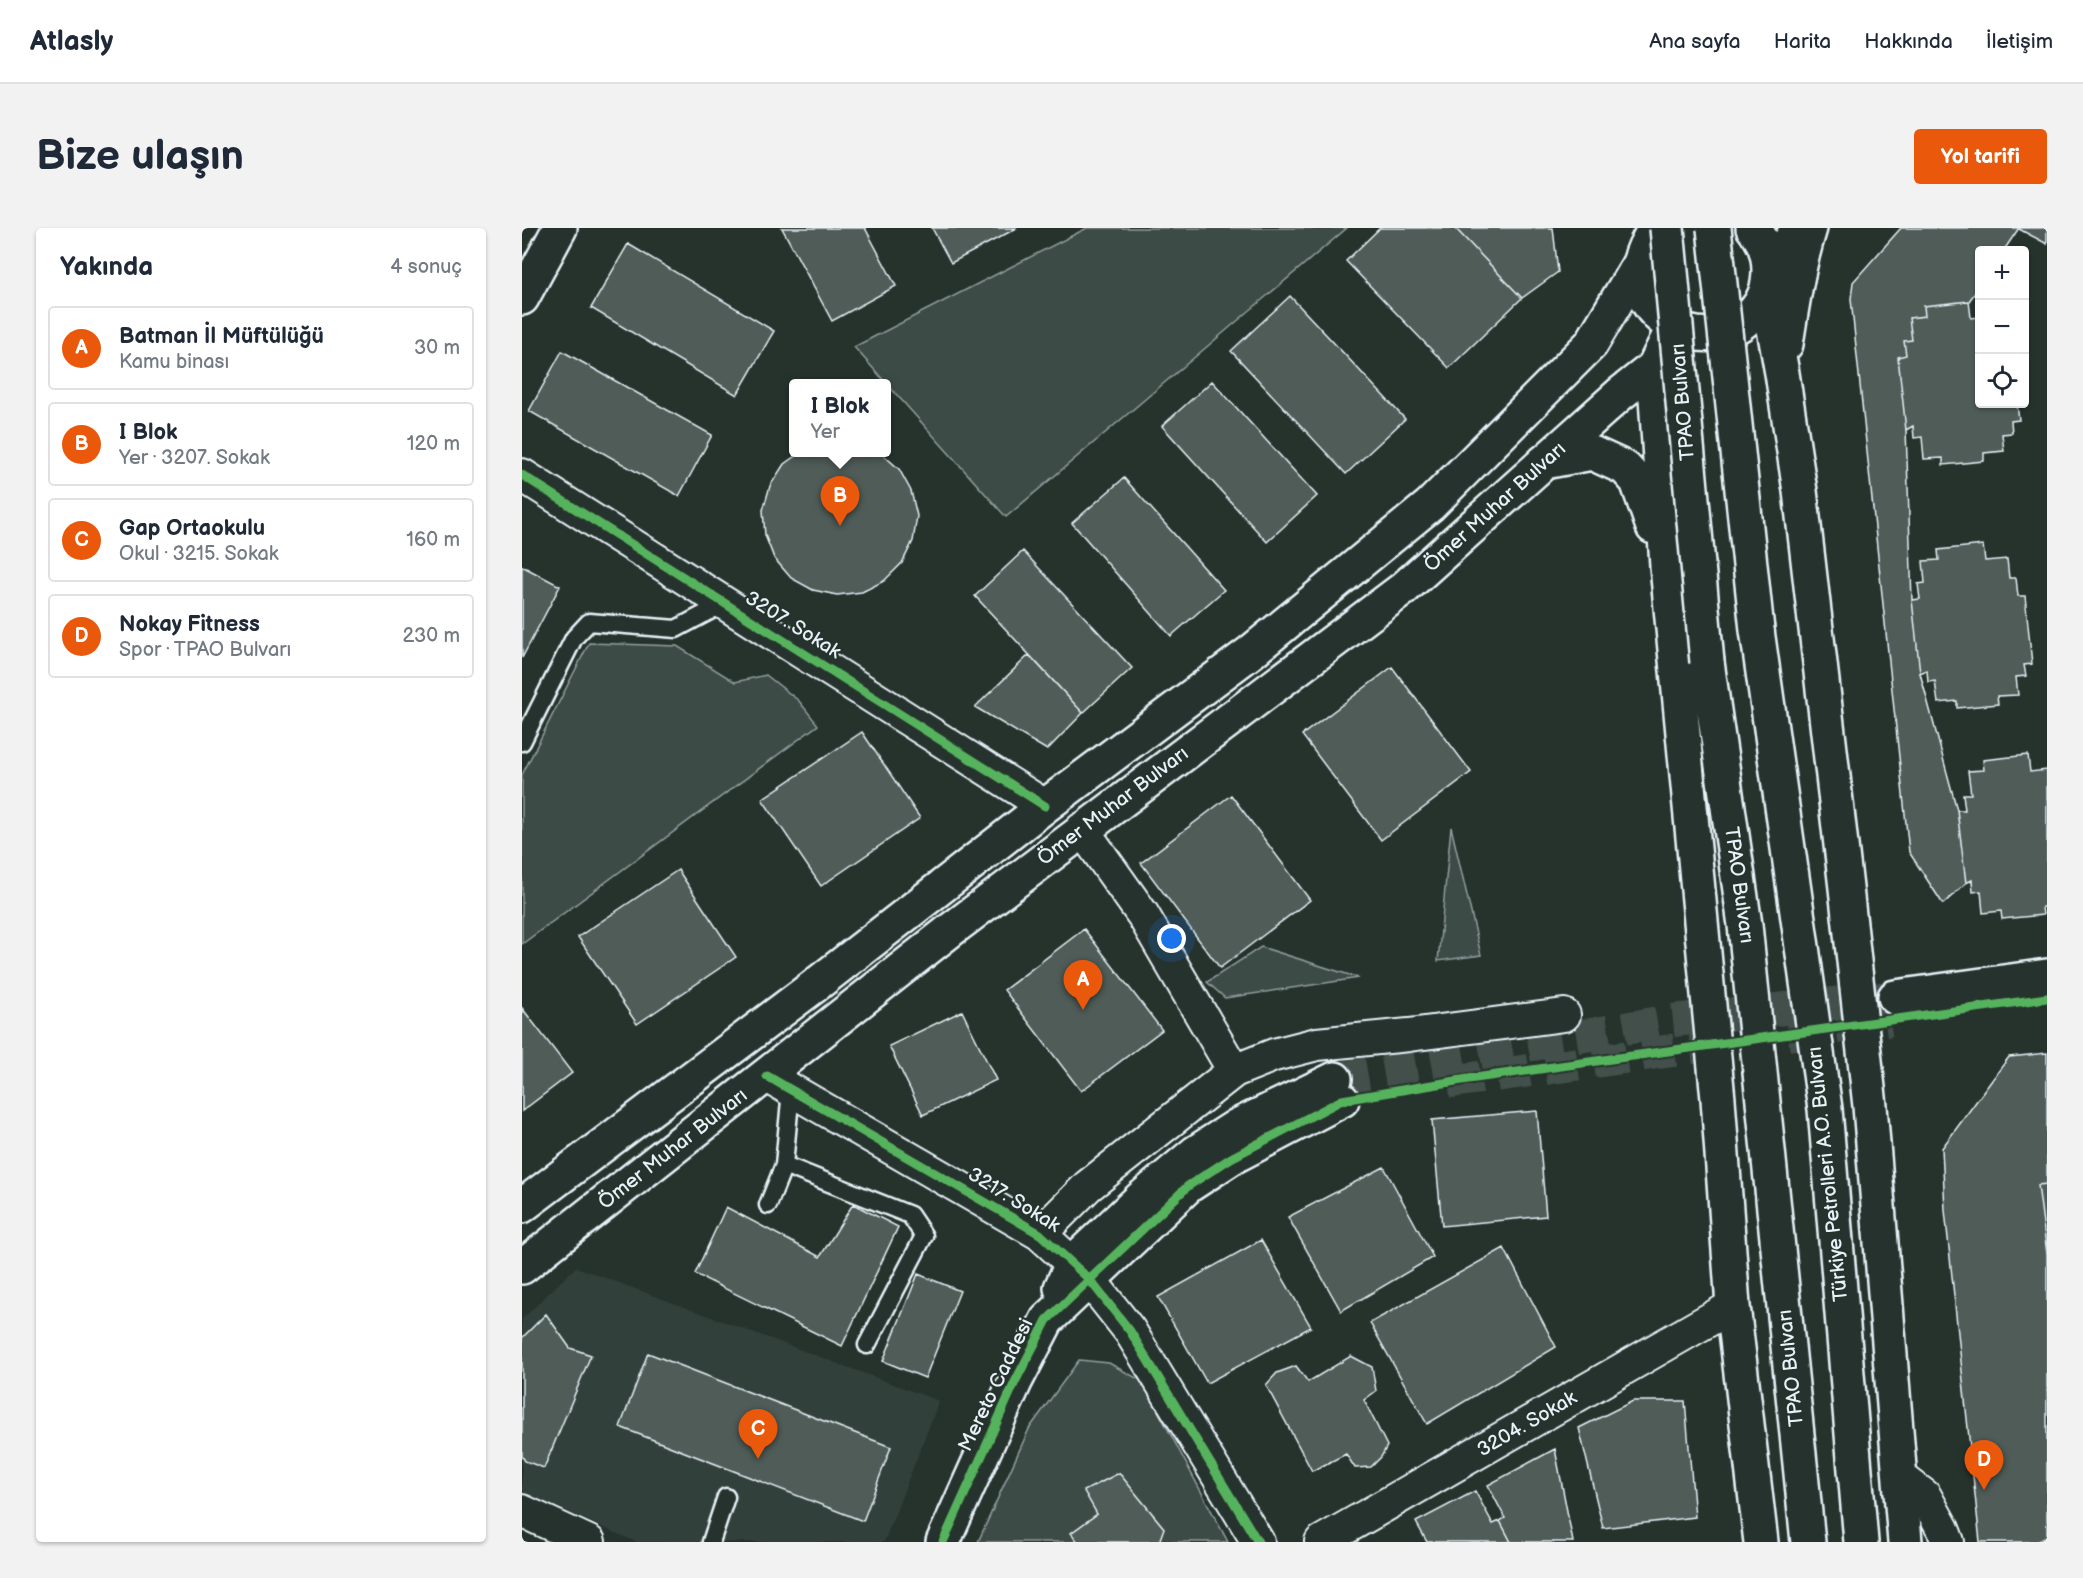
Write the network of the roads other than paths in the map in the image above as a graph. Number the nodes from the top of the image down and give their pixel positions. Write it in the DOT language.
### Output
graph roads {
  1 [pos="560,228"];
  2 [pos="1714,228"];
  3 [pos="1753,228"];
  4 [pos="1799,228"];
  5 [pos="1810,228"];
  6 [pos="1650,238"];
  7 [pos="1768,280"];
  8 [pos="522,298"];
  9 [pos="1684,332"];
  10 [pos="1654,367"];
  11 [pos="1782,373"];
  12 [pos="1544,462"];
  13 [pos="522,475"];
  14 [pos="1667,566"];
  15 [pos="725,603"];
  16 [pos="522,742"];
  17 [pos="1045,806"];
  18 [pos="1082,829"];
  19 [pos="2047,976"];
  20 [pos="2047,998"];
  21 [pos="1564,1015"];
  22 [pos="1234,1071"];
  23 [pos="779,1083"];
  24 [pos="1338,1090"];
  25 [pos="784,1165"];
  26 [pos="768,1205"];
  27 [pos="522,1206"];
  28 [pos="1040,1234"];
  29 [pos="522,1267"];
  30 [pos="1081,1271"];
  31 [pos="1733,1306"];
  32 [pos="867,1345"];
  33 [pos="1900,1477"];
  34 [pos="726,1497"];
  35 [pos="522,1511"];
  36 [pos="589,1542"];
  37 [pos="711,1542"];
  38 [pos="943,1542"];
  39 [pos="1258,1542"];
  40 [pos="1321,1542"];
  41 [pos="1761,1542"];
  42 [pos="1808,1542"];
  43 [pos="1861,1542"];
  44 [pos="1905,1542"];
  45 [pos="1948,1542"];
  1 -- 8 [label="main road"];
  2 -- 43 [label="main road, Türkiye Petrolleri A.O. Bulvarı, bridge"];
  3 -- 7 [label="main road"];
  4 -- 7 [label="main road"];
  5 -- 11 [label="main road"];
  6 -- 9 [label="main road"];
  6 -- 17 [label="main road, Ömer Muhar Bulvarı"];
  6 -- 42 [label="main road, TPAO Bulvarı, bridge"];
  7 -- 9 [label="main road"];
  7 -- 11 [label="main road"];
  9 -- 10 [label="main road, Ömer Muhar Bulvarı"];
  10 -- 12 [label="main road, Ömer Muhar Bulvarı"];
  10 -- 14 [label="main road, TPAO Bulvarı"];
  11 -- 33 [label="main road"];
  12 -- 14 [label="main road"];
  12 -- 18 [label="main road, Ömer Muhar Bulvarı"];
  13 -- 15 [label="street, 3207. Sokak"];
  14 -- 31 [label="main road, TPAO Bulvarı"];
  15 -- 16 [label="lane"];
  15 -- 17 [label="street, 3207. Sokak"];
  17 -- 27 [label="main road, Ömer Muhar Bulvarı"];
  18 -- 22 [label="street"];
  18 -- 23 [label="main road, Ömer Muhar Bulvarı"];
  19 -- 20 [label="main road"];
  21 -- 22 [label="street"];
  22 -- 28 [label="street"];
  23 -- 25 [label="lane"];
  23 -- 28 [label="street, 3217. Sokak"];
  23 -- 29 [label="main road, Ömer Muhar Bulvarı"];
  24 -- 30 [label="main road"];
  25 -- 26 [label="lane"];
  25 -- 32 [label="lane"];
  28 -- 30 [label="street, 3217. Sokak"];
  30 -- 38 [label="main road, Mereto Caddesi"];
  30 -- 39 [label="street, 3217. Sokak"];
  31 -- 40 [label="street, 3204. Sokak"];
  31 -- 41 [label="main road, TPAO Bulvarı"];
  33 -- 44 [label="main road"];
  33 -- 45 [label="street"];
  34 -- 37 [label="lane"];
  35 -- 36 [label="street"];
}
